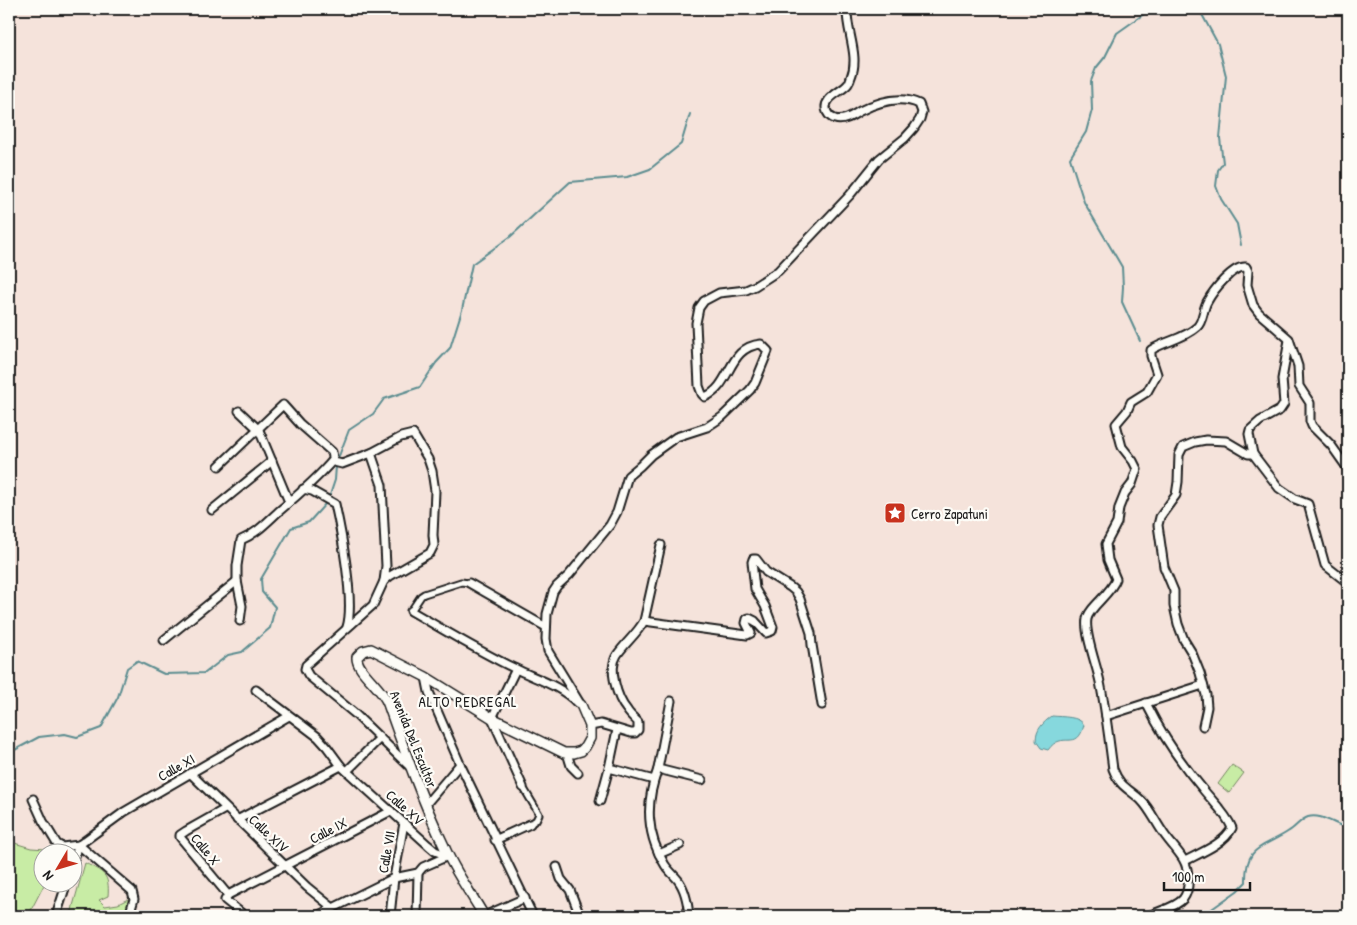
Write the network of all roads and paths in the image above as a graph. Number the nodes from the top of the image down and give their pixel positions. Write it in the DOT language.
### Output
graph roads {
  1 [pos="847,9"];
  2 [pos="1289,340"];
  3 [pos="239,411"];
  4 [pos="259,430"];
  5 [pos="371,453"];
  6 [pos="1253,454"];
  7 [pos="272,461"];
  8 [pos="333,461"];
  9 [pos="219,466"];
  10 [pos="1348,469"];
  11 [pos="303,489"];
  12 [pos="289,502"];
  13 [pos="212,510"];
  14 [pos="661,545"];
  15 [pos="237,581"];
  16 [pos="384,581"];
  17 [pos="469,583"];
  18 [pos="1348,583"];
  19 [pos="411,611"];
  20 [pos="240,621"];
  21 [pos="644,621"];
  22 [pos="347,627"];
  23 [pos="546,627"];
  24 [pos="164,640"];
  25 [pos="516,669"];
  26 [pos="426,677"];
  27 [pos="1203,685"];
  28 [pos="256,690"];
  29 [pos="671,702"];
  30 [pos="1146,703"];
  31 [pos="822,705"];
  32 [pos="582,708"];
  33 [pos="289,716"];
  34 [pos="1106,716"];
  35 [pos="492,718"];
  36 [pos="590,726"];
  37 [pos="1203,726"];
  38 [pos="616,730"];
  39 [pos="380,738"];
  40 [pos="567,754"];
  41 [pos="460,764"];
  42 [pos="341,766"];
  43 [pos="410,766"];
  44 [pos="609,768"];
  45 [pos="658,770"];
  46 [pos="348,771"];
  47 [pos="578,773"];
  48 [pos="190,774"];
  49 [pos="654,780"];
  50 [pos="702,780"];
  51 [pos="523,787"];
  52 [pos="33,799"];
  53 [pos="600,801"];
  54 [pos="426,804"];
  55 [pos="225,809"];
  56 [pos="391,811"];
  57 [pos="237,820"];
  58 [pos="404,822"];
  59 [pos="530,824"];
  60 [pos="495,840"];
  61 [pos="56,842"];
  62 [pos="82,843"];
  63 [pos="680,844"];
  64 [pos="82,848"];
  65 [pos="659,854"];
  66 [pos="448,856"];
  67 [pos="1185,861"];
  68 [pos="286,866"];
  69 [pos="557,866"];
  70 [pos="418,873"];
  71 [pos="394,878"];
  72 [pos="64,892"];
  73 [pos="226,898"];
  74 [pos="525,898"];
  75 [pos="333,908"];
  76 [pos="56,916"];
  77 [pos="130,916"];
  78 [pos="245,916"];
  79 [pos="317,916"];
  80 [pos="390,916"];
  81 [pos="417,916"];
  82 [pos="484,916"];
  83 [pos="533,916"];
  84 [pos="580,916"];
  85 [pos="690,916"];
  86 [pos="1149,916"];
  1 -- 23 [label="street"];
  2 -- 6 [label="street"];
  2 -- 10 [label="street"];
  2 -- 34 [label="street"];
  3 -- 4 [label="street"];
  4 -- 7 [label="street"];
  4 -- 8 [label="street"];
  4 -- 9 [label="street"];
  5 -- 8 [label="street"];
  5 -- 16 [label="street"];
  5 -- 16 [label="street"];
  6 -- 18 [label="street"];
  6 -- 27 [label="street"];
  7 -- 12 [label="street"];
  7 -- 13 [label="street"];
  8 -- 11 [label="street"];
  11 -- 12 [label="street"];
  11 -- 22 [label="street"];
  12 -- 15 [label="street"];
  14 -- 21 [label="street"];
  15 -- 20 [label="street"];
  15 -- 24 [label="street"];
  16 -- 22 [label="street"];
  17 -- 19 [label="street"];
  17 -- 23 [label="street"];
  19 -- 25 [label="street"];
  21 -- 31 [label="street"];
  21 -- 38 [label="street"];
  22 -- 39 [label="street"];
  23 -- 32 [label="street"];
  25 -- 32 [label="street"];
  25 -- 35 [label="street"];
  26 -- 35 [label="street, Avenida Del Escultor"];
  26 -- 41 [label="street"];
  26 -- 43 [label="street, Avenida Del Escultor"];
  27 -- 30 [label="street"];
  27 -- 37 [label="street"];
  28 -- 33 [label="street"];
  29 -- 45 [label="street"];
  30 -- 34 [label="street"];
  30 -- 67 [label="street"];
  32 -- 36 [label="street"];
  33 -- 42 [label="street"];
  33 -- 48 [label="street, Calle XI"];
  34 -- 67 [label="street"];
  35 -- 40 [label="street, Avenida Del Escultor"];
  35 -- 51 [label="street"];
  36 -- 38 [label="street"];
  36 -- 40 [label="street"];
  38 -- 44 [label="street"];
  39 -- 43 [label="street"];
  39 -- 46 [label="street"];
  40 -- 47 [label="street"];
  41 -- 54 [label="street"];
  41 -- 60 [label="street"];
  42 -- 46 [label="street, Calle XV"];
  42 -- 57 [label="street"];
  43 -- 54 [label="street, Avenida Del Escultor"];
  44 -- 49 [label="street"];
  44 -- 53 [label="street"];
  45 -- 49 [label="street"];
  45 -- 50 [label="street"];
  46 -- 56 [label="street, Calle XV"];
  48 -- 55 [label="street, Calle XIV"];
  48 -- 62 [label="street, Calle XI"];
  49 -- 65 [label="street"];
  51 -- 59 [label="street"];
  52 -- 61 [label="street"];
  54 -- 66 [label="street, Avenida Del Escultor"];
  55 -- 57 [label="street, Calle XIV"];
  55 -- 73 [label="street, Calle X"];
  56 -- 58 [label="street, Calle XV"];
  56 -- 68 [label="street, Calle IX"];
  57 -- 68 [label="street, Calle XIV"];
  58 -- 66 [label="street, Calle XV"];
  58 -- 71 [label="street, Calle VII"];
  59 -- 60 [label="street"];
  60 -- 74 [label="street"];
  63 -- 65 [label="street"];
  64 -- 77 [label="street"];
  65 -- 85 [label="street"];
  66 -- 70 [label="street"];
  66 -- 82 [label="street, Avenida Del Escultor"];
  67 -- 86 [label="street"];
  68 -- 73 [label="street, Calle IX"];
  68 -- 75 [label="street, Calle XIV"];
  69 -- 84 [label="street"];
  70 -- 71 [label="street"];
  70 -- 81 [label="street"];
  71 -- 75 [label="street"];
  71 -- 80 [label="street, Calle VII"];
  72 -- 76 [label="street"];
  73 -- 78 [label="street"];
  74 -- 82 [label="street"];
  74 -- 83 [label="street"];
  75 -- 79 [label="street"];
}
